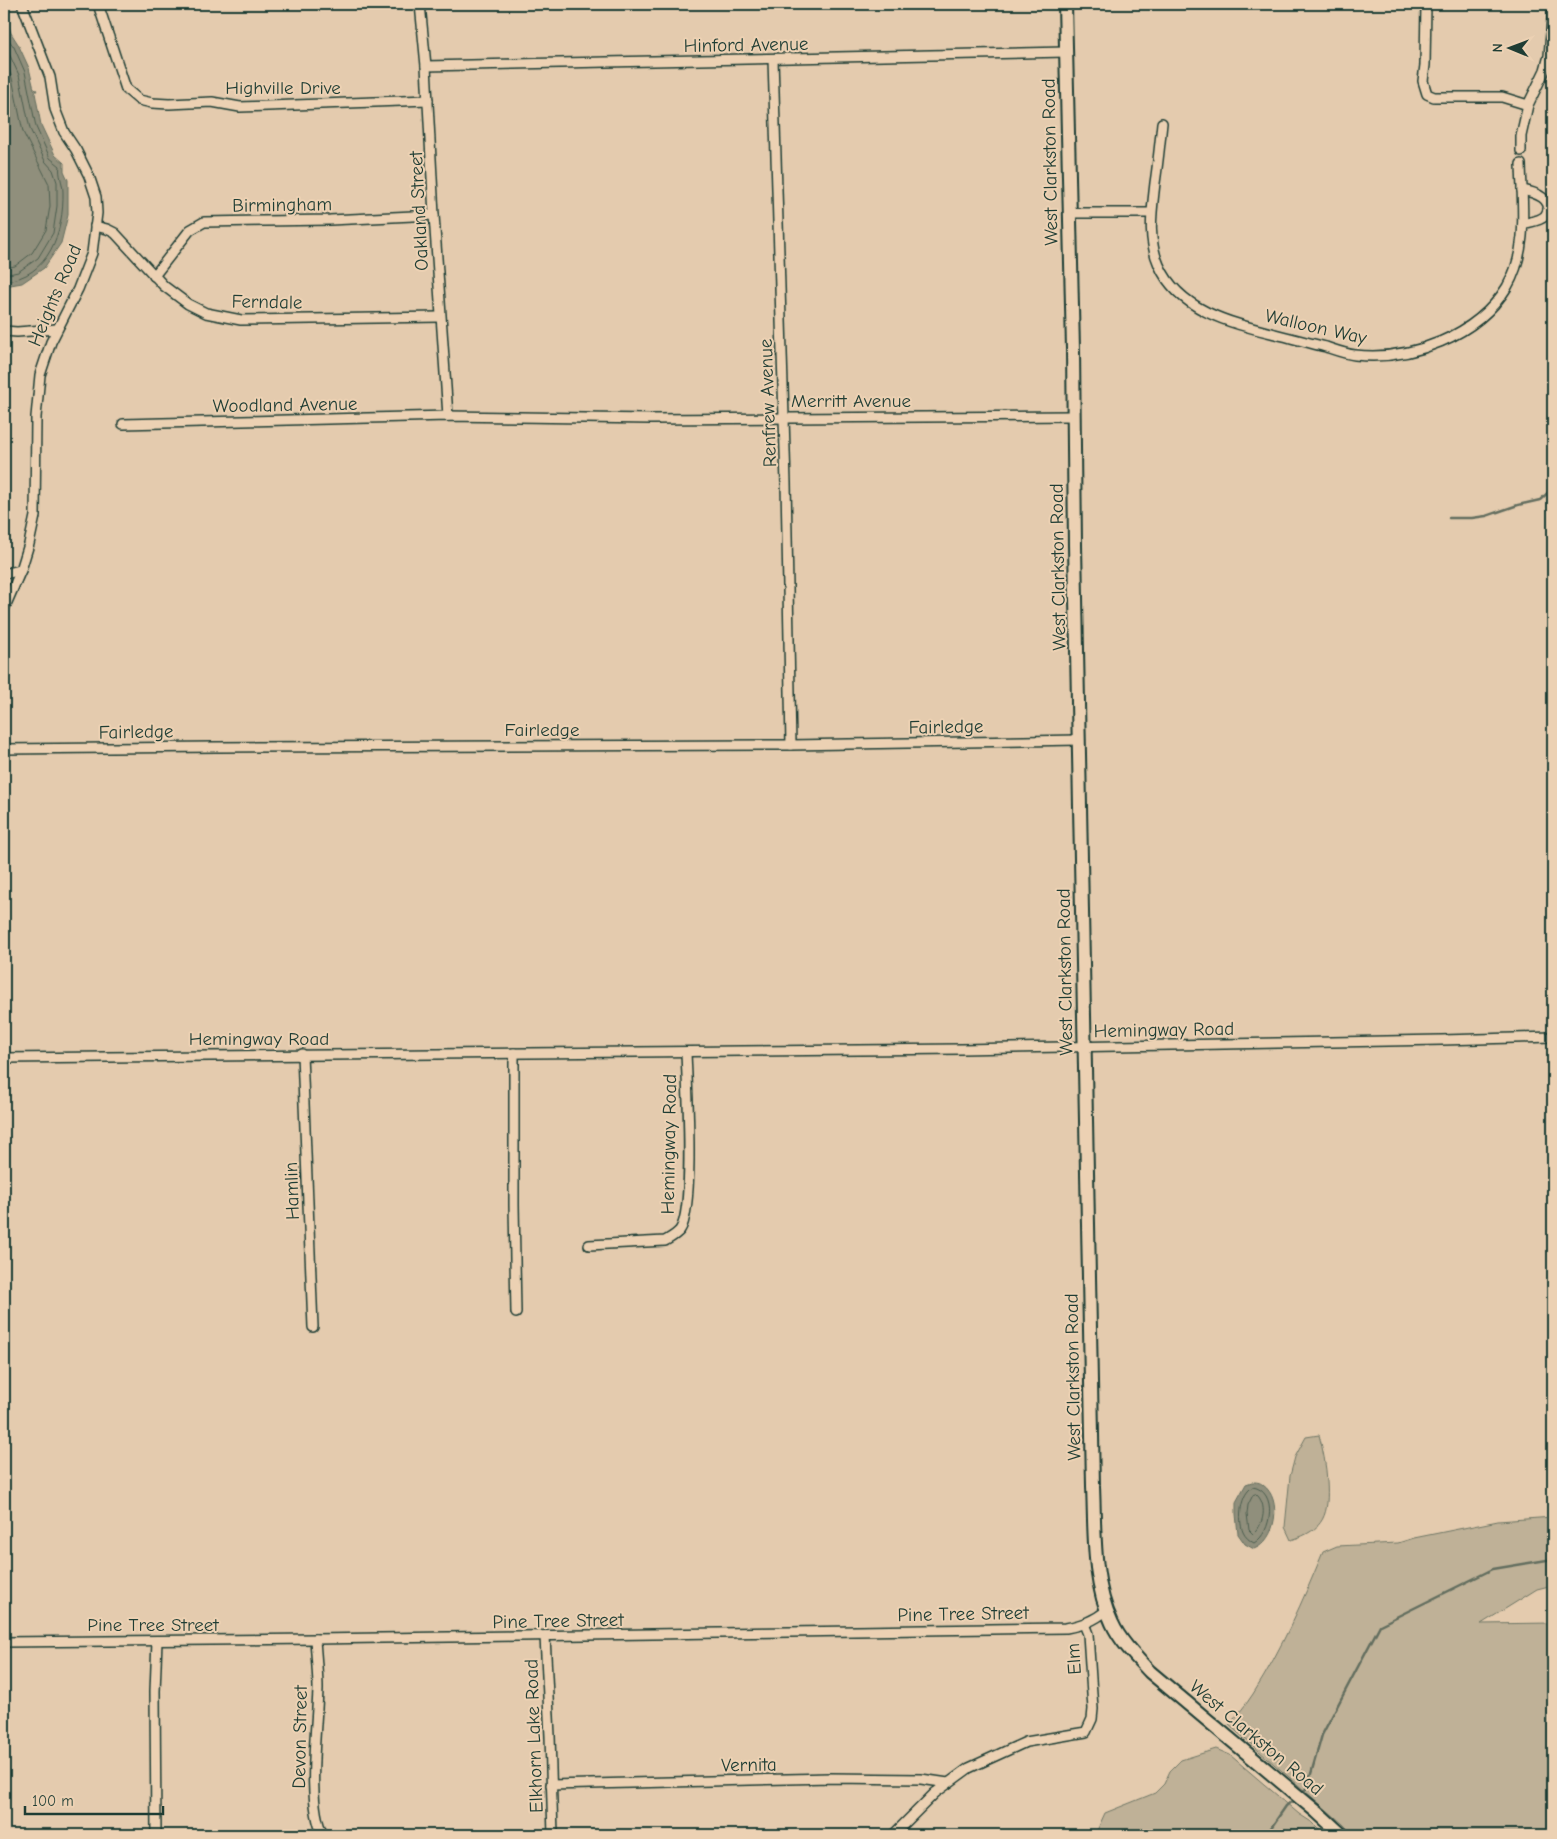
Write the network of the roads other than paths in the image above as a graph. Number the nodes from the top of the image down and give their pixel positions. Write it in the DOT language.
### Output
graph roads {
  1 [pos="22,4"];
  2 [pos="98,4"];
  3 [pos="420,4"];
  4 [pos="1065,4"];
  5 [pos="1426,4"];
  6 [pos="1553,7"];
  7 [pos="1066,52"];
  8 [pos="773,60"];
  9 [pos="426,66"];
  10 [pos="428,100"];
  11 [pos="1528,105"];
  12 [pos="1162,123"];
  13 [pos="1521,150"];
  14 [pos="1521,164"];
  15 [pos="1522,190"];
  16 [pos="1069,213"];
  17 [pos="1151,213"];
  18 [pos="434,215"];
  19 [pos="1523,224"];
  20 [pos="95,226"];
  21 [pos="154,276"];
  22 [pos="440,317"];
  23 [pos="57,329"];
  24 [pos="4,331"];
  25 [pos="448,416"];
  26 [pos="1074,416"];
  27 [pos="783,417"];
  28 [pos="123,424"];
  29 [pos="21,570"];
  30 [pos="4,574"];
  31 [pos="4,609"];
  32 [pos="1079,740"];
  33 [pos="791,745"];
  34 [pos="4,750"];
  35 [pos="1553,1036"];
  36 [pos="1084,1047"];
  37 [pos="686,1052"];
  38 [pos="302,1054"];
  39 [pos="514,1054"];
  40 [pos="4,1058"];
  41 [pos="589,1244"];
  42 [pos="516,1313"];
  43 [pos="313,1327"];
  44 [pos="1107,1610"];
  45 [pos="1084,1624"];
  46 [pos="545,1636"];
  47 [pos="315,1639"];
  48 [pos="157,1641"];
  49 [pos="4,1642"];
  50 [pos="948,1783"];
  51 [pos="551,1785"];
  52 [pos="156,1835"];
  53 [pos="323,1835"];
  54 [pos="553,1835"];
  55 [pos="893,1835"];
  56 [pos="1342,1835"];
  1 -- 20 [label="street, Heights Road"];
  2 -- 10 [label="street, Highville Drive"];
  3 -- 9 [label="street, Oakland Street"];
  4 -- 7 [label="main road, West Clarkston Road"];
  5 -- 11 [label="street"];
  6 -- 11 [label="street"];
  7 -- 8 [label="street, Hinford Avenue"];
  7 -- 16 [label="main road, West Clarkston Road"];
  8 -- 9 [label="street, Hinford Avenue"];
  8 -- 27 [label="street, Renfrew Avenue"];
  9 -- 10 [label="street, Oakland Street"];
  10 -- 18 [label="street, Oakland Street"];
  11 -- 13 [label="street"];
  12 -- 17 [label="street, Walloon Way"];
  14 -- 15 [label="street, Walloon Way"];
  15 -- 19 [label="street, Walloon Way"];
  15 -- 19 [label="street"];
  16 -- 17 [label="street"];
  16 -- 26 [label="main road, West Clarkston Road"];
  17 -- 19 [label="street, Walloon Way"];
  18 -- 21 [label="street, Birmingham"];
  18 -- 22 [label="street, Oakland Street"];
  20 -- 21 [label="street, Ferndale"];
  20 -- 23 [label="street, Heights Road"];
  21 -- 22 [label="street, Ferndale"];
  22 -- 25 [label="street, Oakland Street"];
  23 -- 24 [label="street"];
  23 -- 29 [label="street, Heights Road"];
  25 -- 27 [label="street, Merritt Avenue"];
  25 -- 28 [label="street, Woodland Avenue"];
  26 -- 27 [label="street, Merritt Avenue"];
  26 -- 32 [label="main road, West Clarkston Road"];
  27 -- 33 [label="street, Renfrew Avenue"];
  29 -- 30 [label="street"];
  29 -- 31 [label="street, Heights Road"];
  32 -- 33 [label="street, Fairledge"];
  32 -- 36 [label="main road, West Clarkston Road"];
  33 -- 34 [label="street, Fairledge"];
  35 -- 36 [label="street, Hemingway Road"];
  36 -- 37 [label="street, Hemingway Road"];
  36 -- 44 [label="main road, West Clarkston Road"];
  37 -- 39 [label="street, Hemingway Road"];
  37 -- 41 [label="street, Hemingway Road"];
  38 -- 39 [label="street, Hemingway Road"];
  38 -- 40 [label="street, Hemingway Road"];
  38 -- 43 [label="street, Hamlin"];
  39 -- 42 [label="street"];
  44 -- 45 [label="street, Pine Tree Street"];
  44 -- 56 [label="main road, West Clarkston Road"];
  45 -- 46 [label="street, Pine Tree Street"];
  45 -- 50 [label="street, Elm"];
  46 -- 47 [label="street, Pine Tree Street"];
  46 -- 51 [label="street, Elkhorn Lake Road"];
  47 -- 48 [label="street, Pine Tree Street"];
  47 -- 53 [label="street, Devon Street"];
  48 -- 49 [label="street, Pine Tree Street"];
  48 -- 52 [label="street"];
  50 -- 51 [label="street, Vernita"];
  50 -- 55 [label="street"];
  51 -- 54 [label="street, Elkhorn Lake Road"];
}
